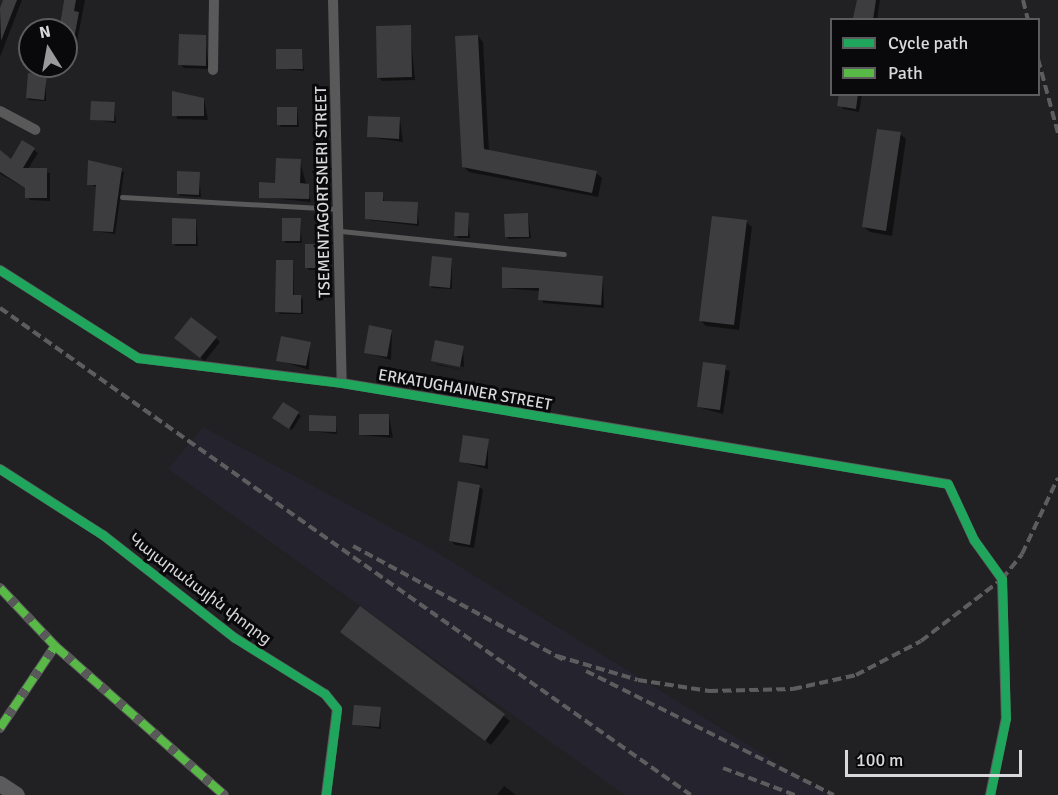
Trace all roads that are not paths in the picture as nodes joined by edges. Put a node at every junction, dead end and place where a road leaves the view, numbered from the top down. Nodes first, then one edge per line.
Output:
1 (214, 0) edge
2 (333, 0) edge
3 (213, 70) dead end
4 (0, 111) edge
5 (35, 130) dead end
6 (122, 197) dead end
7 (340, 209) junction
8 (340, 231) junction
9 (564, 254) dead end
10 (0, 270) edge
11 (342, 383) junction
12 (0, 469) edge
13 (0, 588) edge
14 (55, 646) junction
15 (0, 728) edge
16 (0, 784) edge
17 (17, 795) edge
18 (224, 795) edge
19 (326, 795) edge
20 (990, 795) edge

1 - 3 street
2 - 7 street, TSEMENTAGORTSNERI STREET
4 - 5 street
6 - 7 lane
7 - 8 street, TSEMENTAGORTSNERI STREET
8 - 9 lane
8 - 11 street, TSEMENTAGORTSNERI STREET
10 - 11 street, ERKATUGHAINER STREET
11 - 20 street, ERKATUGHAINER STREET
12 - 19 street, Կայարանային փողոց
13 - 14 street
14 - 15 street
14 - 18 street
16 - 17 main road

